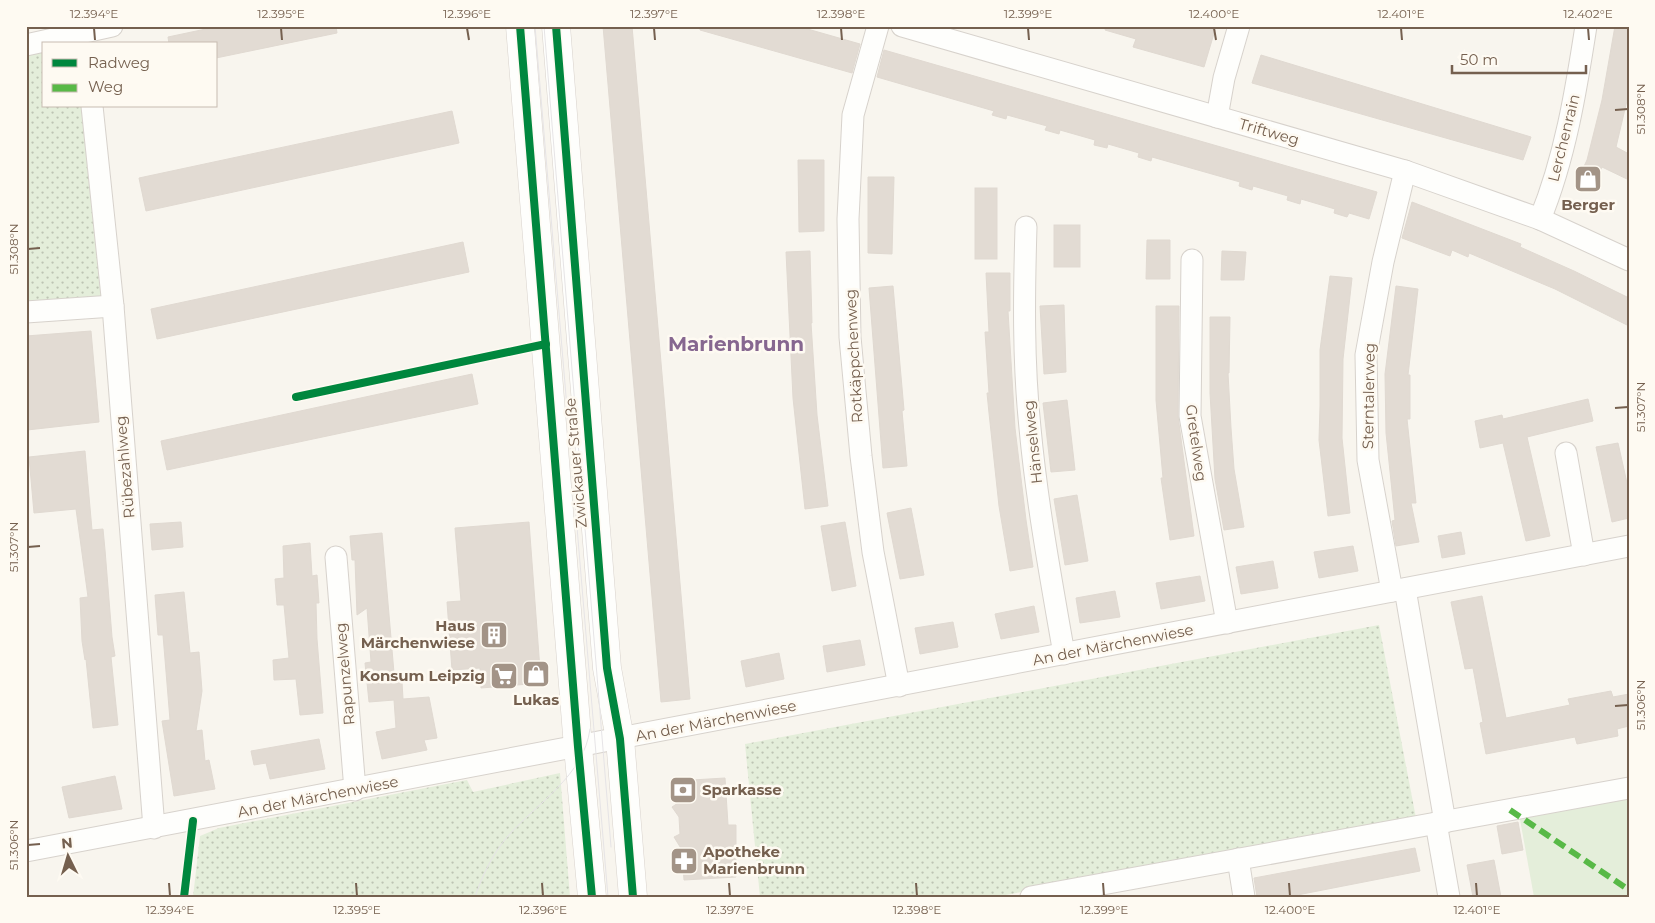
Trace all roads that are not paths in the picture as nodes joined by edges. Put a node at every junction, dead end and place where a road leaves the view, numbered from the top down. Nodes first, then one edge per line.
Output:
1 (112, 26) edge
2 (520, 26) edge
3 (556, 26) edge
4 (878, 26) edge
5 (902, 26) edge
6 (1239, 26) edge
7 (1586, 26) edge
8 (927, 30) edge
9 (86, 38) edge
10 (52, 42) edge
11 (42, 43) edge
12 (26, 45) edge
13 (92, 108) edge
14 (1217, 117) junction
15 (1405, 171) junction
16 (1540, 219) junction
17 (1026, 227) dead end
18 (1192, 260) dead end
19 (1629, 260) edge
20 (112, 306) junction
21 (26, 312) edge
22 (1566, 453) dead end
23 (1629, 546) edge
24 (1584, 555) junction
25 (336, 558) dead end
26 (1399, 590) junction
27 (1227, 623) junction
28 (1064, 654) junction
29 (899, 686) junction
30 (620, 739) junction
31 (578, 747) junction
32 (1629, 788) edge
33 (355, 790) junction
34 (1441, 822) junction
35 (154, 828) junction
36 (26, 851) edge
37 (1238, 859) junction
38 (1040, 896) edge
39 (592, 897) edge
40 (633, 897) edge
41 (1244, 897) edge
42 (1450, 897) edge

1 - 9 street
2 - 31 main road, Zwickauer Straße
3 - 30 main road, Zwickauer Straße
4 - 29 street, Rotkäppchenweg
5 - 8 street, Triftweg
6 - 14 street
7 - 16 street, Lerchenrain
8 - 14 street, Triftweg
9 - 10 street
11 - 12 street
13 - 20 street, Rübezahlweg
14 - 15 street, Triftweg
15 - 16 street, Triftweg
15 - 26 street, Sterntalerweg
16 - 19 street, Triftweg
17 - 28 street, Hänselweg
18 - 27 street, Gretelweg
20 - 21 street
20 - 35 street, Rübezahlweg
22 - 24 street
23 - 24 street, An der Märchenwiese
24 - 26 street, An der Märchenwiese
25 - 33 street, Rapunzelweg
26 - 27 street, An der Märchenwiese
26 - 34 street
27 - 28 street, An der Märchenwiese
28 - 29 street, An der Märchenwiese
29 - 30 street, An der Märchenwiese
30 - 31 street, An der Märchenwiese
30 - 40 main road, Zwickauer Straße
31 - 33 street, An der Märchenwiese
31 - 39 main road, Zwickauer Straße
32 - 34 street
33 - 35 street, An der Märchenwiese
34 - 37 street
34 - 42 street
35 - 36 street, An der Märchenwiese
37 - 38 street
37 - 41 street

